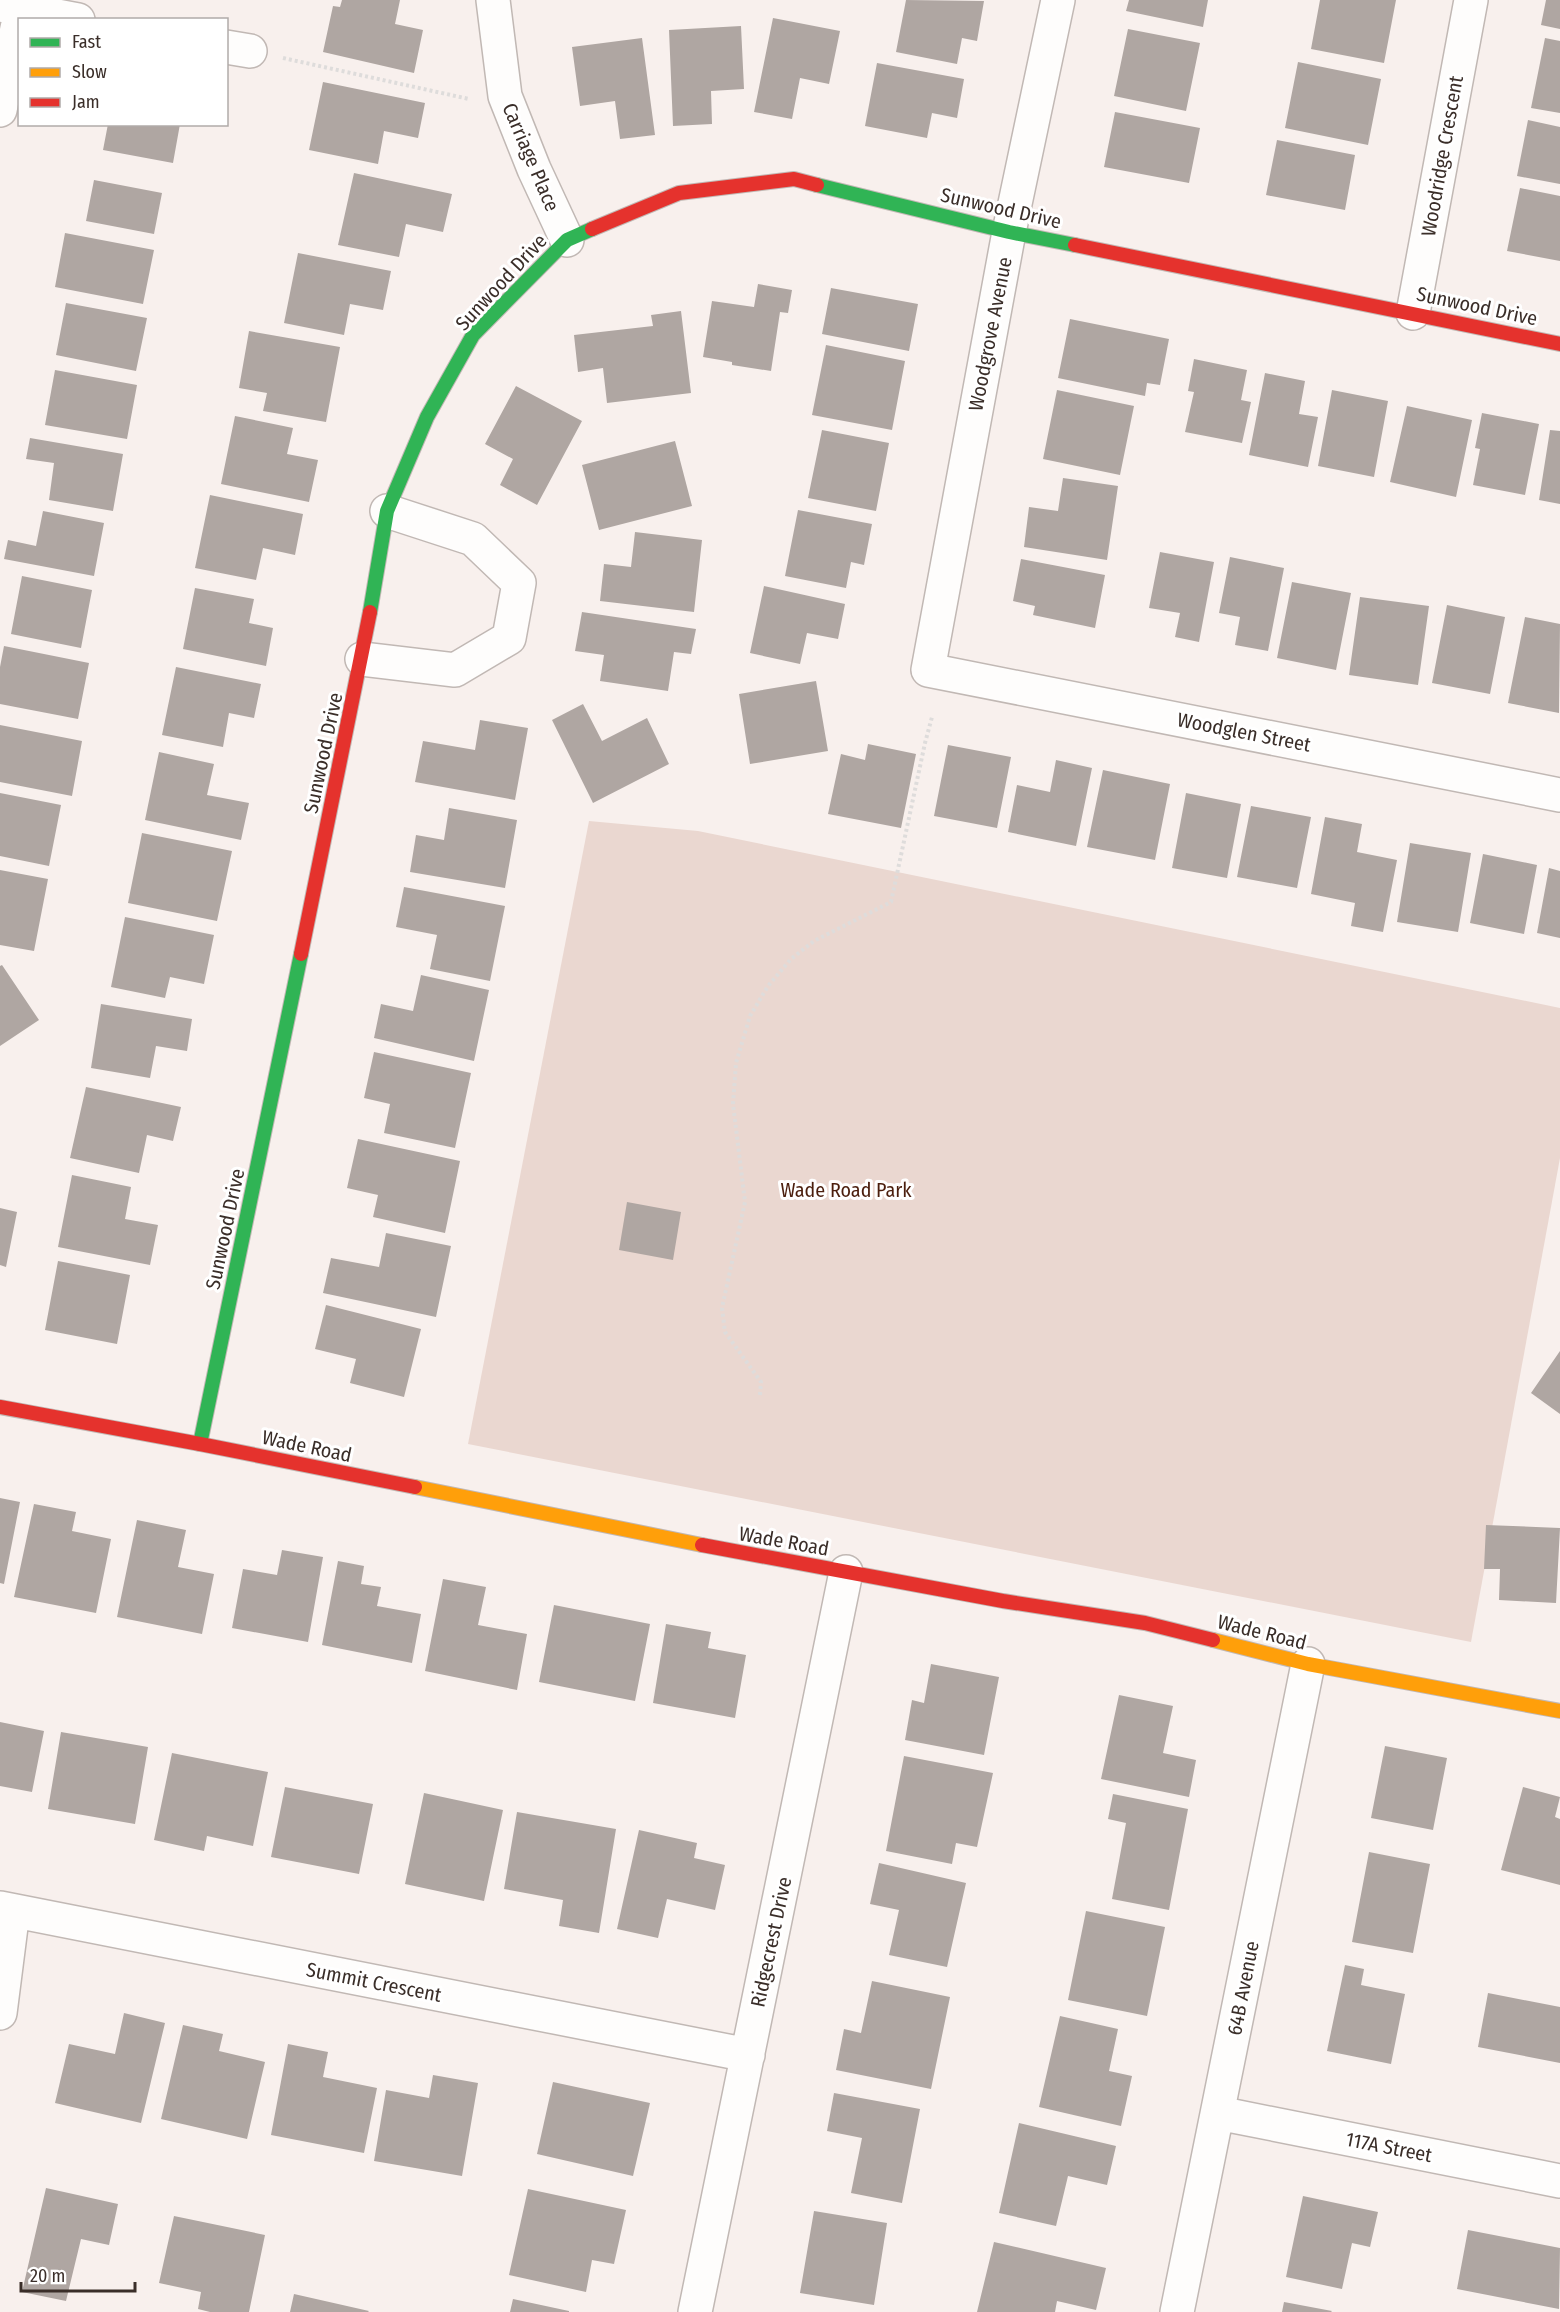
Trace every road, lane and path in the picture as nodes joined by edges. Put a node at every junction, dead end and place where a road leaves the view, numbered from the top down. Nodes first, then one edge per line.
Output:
1 (493, 0) edge
2 (1058, 0) edge
3 (1471, 0) edge
4 (11, 7) edge
5 (68, 18) edge
6 (238, 49) edge
7 (477, 101) dead end
8 (0, 110) edge
9 (1009, 232) junction
10 (567, 240) junction
11 (1413, 313) junction
12 (1560, 344) edge
13 (387, 512) junction
14 (362, 659) junction
15 (928, 670) joint
16 (932, 717) dead end
17 (1560, 795) edge
18 (760, 1395) dead end
19 (0, 1407) edge
20 (200, 1444) junction
21 (846, 1572) junction
22 (1308, 1664) junction
23 (1560, 1711) edge
24 (6, 1910) edge
25 (0, 2013) edge
26 (748, 2055) junction
27 (1218, 2113) junction
28 (1560, 2181) edge
29 (695, 2312) edge
30 (1177, 2312) edge

1 - 10 street, Carriage Place
2 - 9 street, Woodgrove Avenue
3 - 11 street, Woodridge Crescent
4 - 5 street
4 - 8 street
6 - 7 path
9 - 10 street, Sunwood Drive
9 - 11 street, Sunwood Drive
9 - 15 street, Woodgrove Avenue
10 - 13 street, Sunwood Drive
11 - 12 street, Sunwood Drive
13 - 14 street, Sunwood Drive
13 - 14 street
14 - 20 street, Sunwood Drive
15 - 17 street, Woodglen Street
16 - 18 path
19 - 20 street, Wade Road
20 - 21 street, Wade Road
21 - 22 street, Wade Road
21 - 26 street, Ridgecrest Drive
22 - 23 street, Wade Road
22 - 27 street, 64B Avenue
24 - 25 street
24 - 26 street, Summit Crescent
26 - 29 street, Ridgecrest Drive
27 - 28 street, 117A Street
27 - 30 street, 64B Avenue

